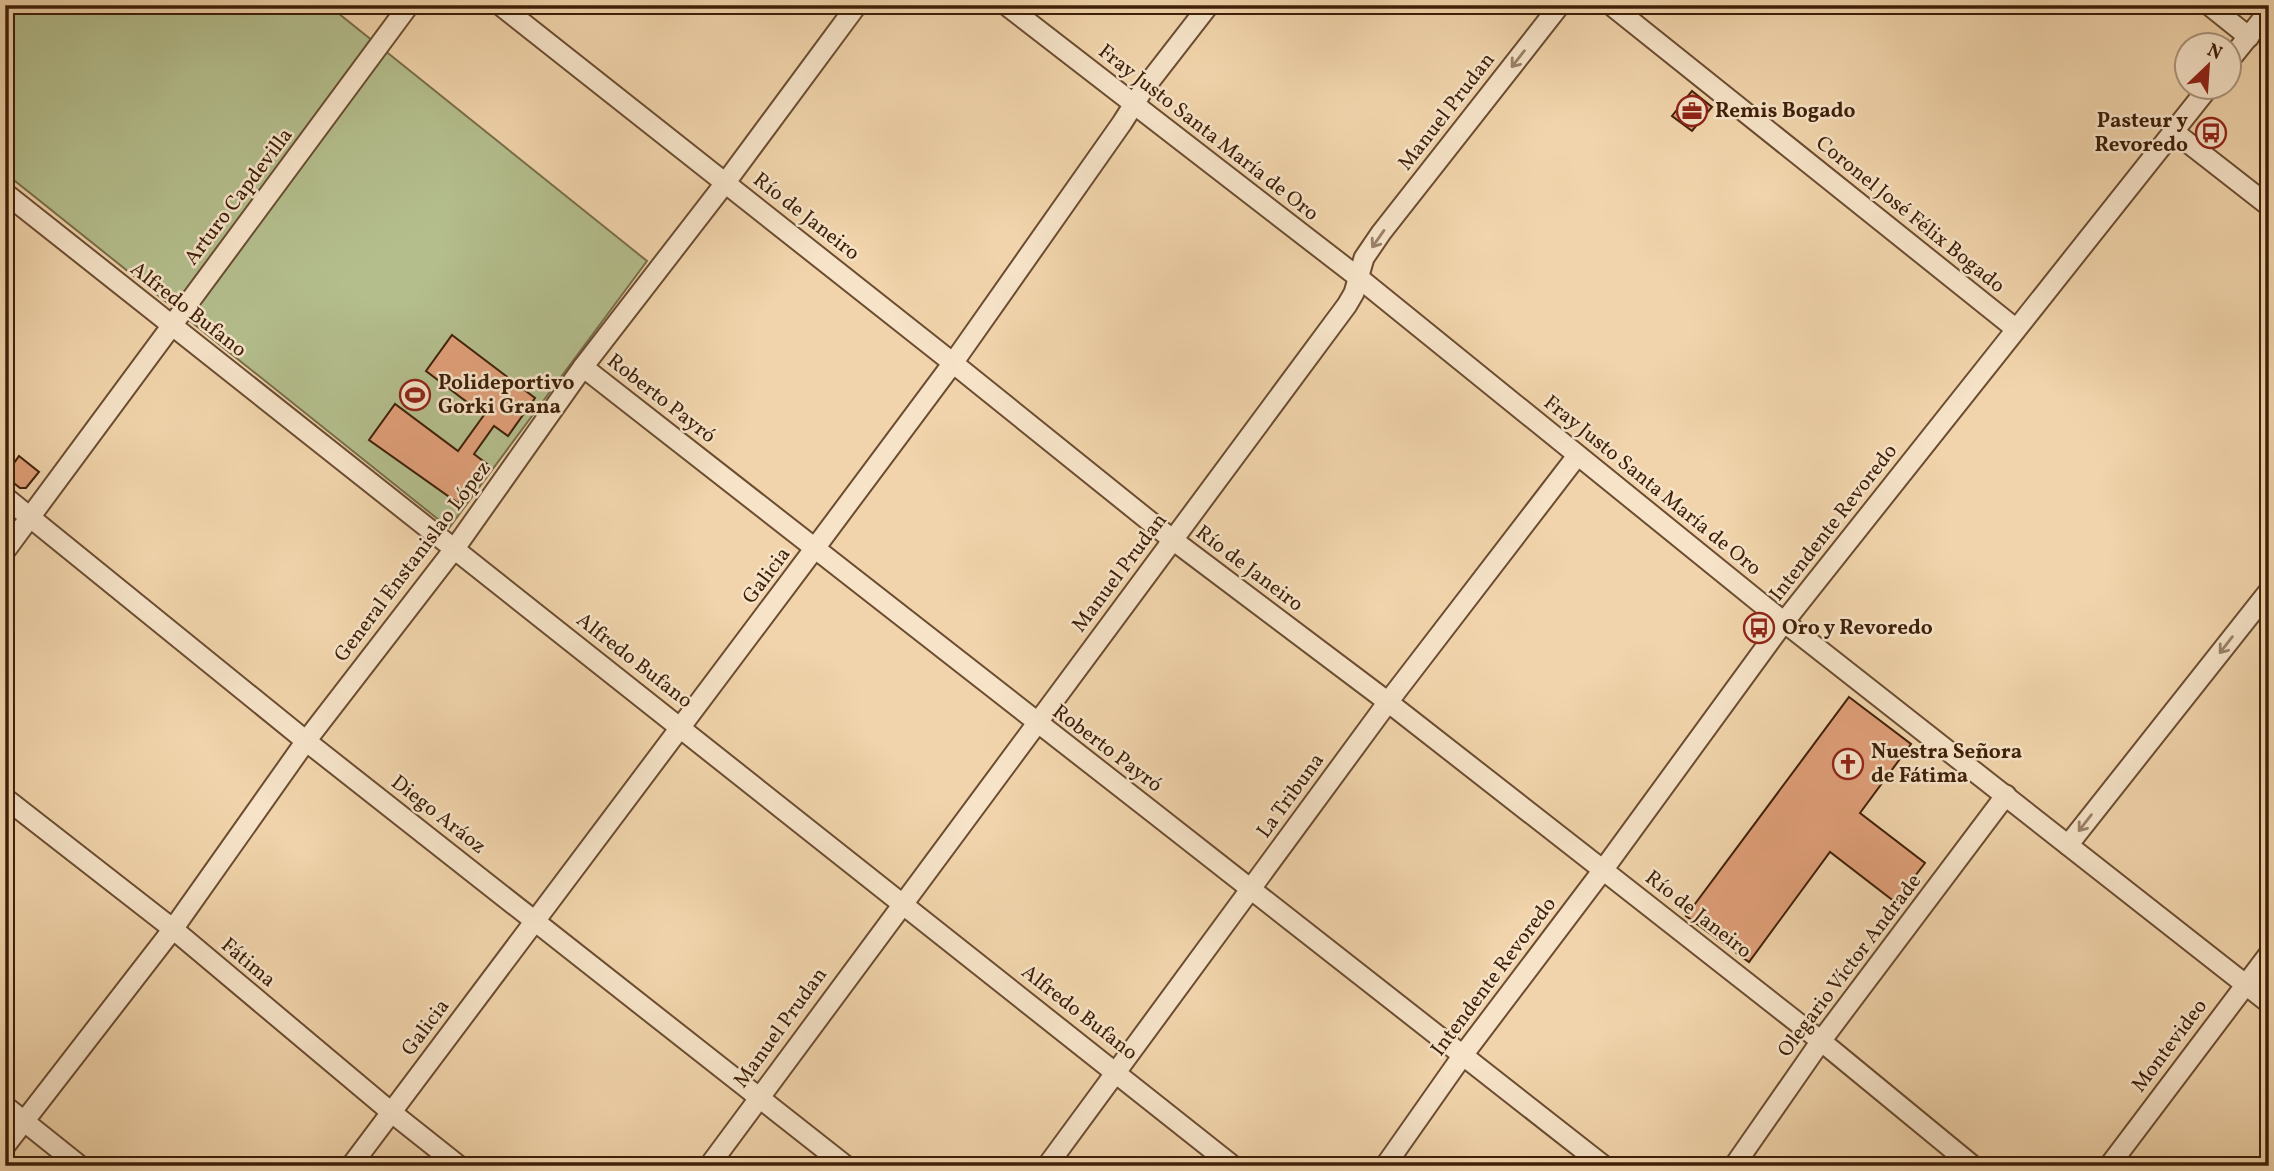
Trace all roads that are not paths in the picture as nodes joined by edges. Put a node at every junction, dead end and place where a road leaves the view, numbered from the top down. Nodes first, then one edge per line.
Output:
1 (409, 5) edge
2 (500, 5) edge
3 (857, 5) edge
4 (1006, 5) edge
5 (1209, 5) edge
6 (1560, 5) edge
7 (1611, 5) edge
8 (2209, 5) edge
9 (2269, 11) edge
10 (2249, 37) junction
11 (2242, 45) edge
12 (2197, 102) edge
13 (1133, 105) junction
14 (2173, 131) junction
15 (726, 182) junction
16 (5, 193) edge
17 (2269, 206) edge
18 (1359, 278) junction
19 (171, 326) junction
20 (2016, 330) junction
21 (953, 363) junction
22 (583, 367) junction
23 (1577, 456) junction
24 (5, 497) edge
25 (31, 518) junction
26 (1172, 540) junction
27 (455, 548) junction
28 (816, 548) junction
29 (5, 551) edge
30 (2269, 591) edge
31 (1784, 622) junction
32 (1388, 702) junction
33 (1037, 723) junction
34 (681, 728) junction
35 (306, 741) junction
36 (2006, 795) junction
37 (5, 798) edge
38 (2068, 845) junction
39 (1603, 870) junction
40 (1252, 887) junction
41 (902, 903) junction
42 (536, 920) junction
43 (173, 929) junction
44 (2269, 954) edge
45 (2245, 985) junction
46 (2269, 1003) edge
47 (1821, 1041) junction
48 (1463, 1055) junction
49 (1116, 1071) junction
50 (760, 1096) junction
51 (5, 1106) edge
52 (391, 1112) junction
53 (24, 1121) junction
54 (5, 1146) edge
55 (80, 1166) edge
56 (351, 1166) edge
57 (459, 1166) edge
58 (709, 1166) edge
59 (846, 1166) edge
60 (1047, 1166) edge
61 (1233, 1166) edge
62 (1385, 1166) edge
63 (1604, 1166) edge
64 (1734, 1166) edge
65 (1973, 1166) edge
66 (2109, 1166) edge

1 - 19 street, Arturo Capdevilla
2 - 15 street, Río de Janeiro
3 - 15 street, General Enstanislao López
4 - 13 street, Fray Justo Santa María de Oro
5 - 13 street, Galicia
6 -> 18 street, Manuel Prudan
7 - 20 street, Coronel José Félix Bogado
8 - 10 street
9 - 10 street
10 - 11 street
12 - 14 street, Intendente Revoredo
13 - 18 street, Fray Justo Santa María de Oro
13 - 21 street, Galicia
14 - 17 street
14 - 20 street, Intendente Revoredo
15 - 21 street, Río de Janeiro
15 - 22 street, General Enstanislao López
16 - 19 street, Alfredo Bufano
18 - 23 street, Fray Justo Santa María de Oro
18 - 26 street, Manuel Prudan
19 - 25 street, Arturo Capdevilla
19 - 27 street, Alfredo Bufano
20 - 31 street, Intendente Revoredo
21 - 26 street, Río de Janeiro
21 - 28 street, Galicia
22 - 27 street, General Enstanislao López
22 - 28 street, Roberto Payró
23 - 31 street, Fray Justo Santa María de Oro
23 - 32 street, La Tribuna
24 - 25 street, Diego Aráoz
25 - 29 street, Arturo Capdevilla
25 - 35 street, Diego Aráoz
26 - 32 street, Río de Janeiro
26 - 33 street, Manuel Prudan
27 - 34 street, Alfredo Bufano
27 - 35 street, General Enstanislao López
28 - 33 street, Roberto Payró
28 - 34 street, Galicia
30 -> 38 street
31 - 36 street, Fray Justo Santa María de Oro
31 - 39 street, Intendente Revoredo
32 - 39 street, Río de Janeiro
32 - 40 street, La Tribuna
33 - 40 street, Roberto Payró
33 - 41 street, Manuel Prudan
34 - 41 street, Alfredo Bufano
34 - 42 street, Galicia
35 - 42 street, Diego Aráoz
35 - 43 street, General Enstanislao López
36 - 38 street, Fray Justo Santa María de Oro
36 - 47 street, Olegario Víctor Andrade
37 - 43 street, Fátima
38 - 45 street, Fray Justo Santa María de Oro
39 - 47 street, Río de Janeiro
39 - 48 street, Intendente Revoredo
40 - 48 street, Roberto Payró
40 - 49 street, La Tribuna
41 - 49 street, Alfredo Bufano
41 - 50 street, Manuel Prudan
42 - 50 street, Diego Aráoz
42 - 52 street, Galicia
43 - 52 street, Fátima
43 - 53 street, General Enstanislao López
44 - 45 street, Montevideo
45 - 46 street, Fray Justo Santa María de Oro
45 - 66 street, Montevideo
47 - 64 street, Olegario Víctor Andrade
47 - 65 street, Río de Janeiro
48 - 62 street, Intendente Revoredo
48 - 63 street, Roberto Payró
49 - 60 street, La Tribuna
49 - 61 street, Alfredo Bufano
50 - 58 street, Manuel Prudan
50 - 59 street, Diego Aráoz
51 - 53 street
52 - 56 street, Galicia
52 - 57 street, Fátima
53 - 54 street, General Enstanislao López
53 - 55 street

